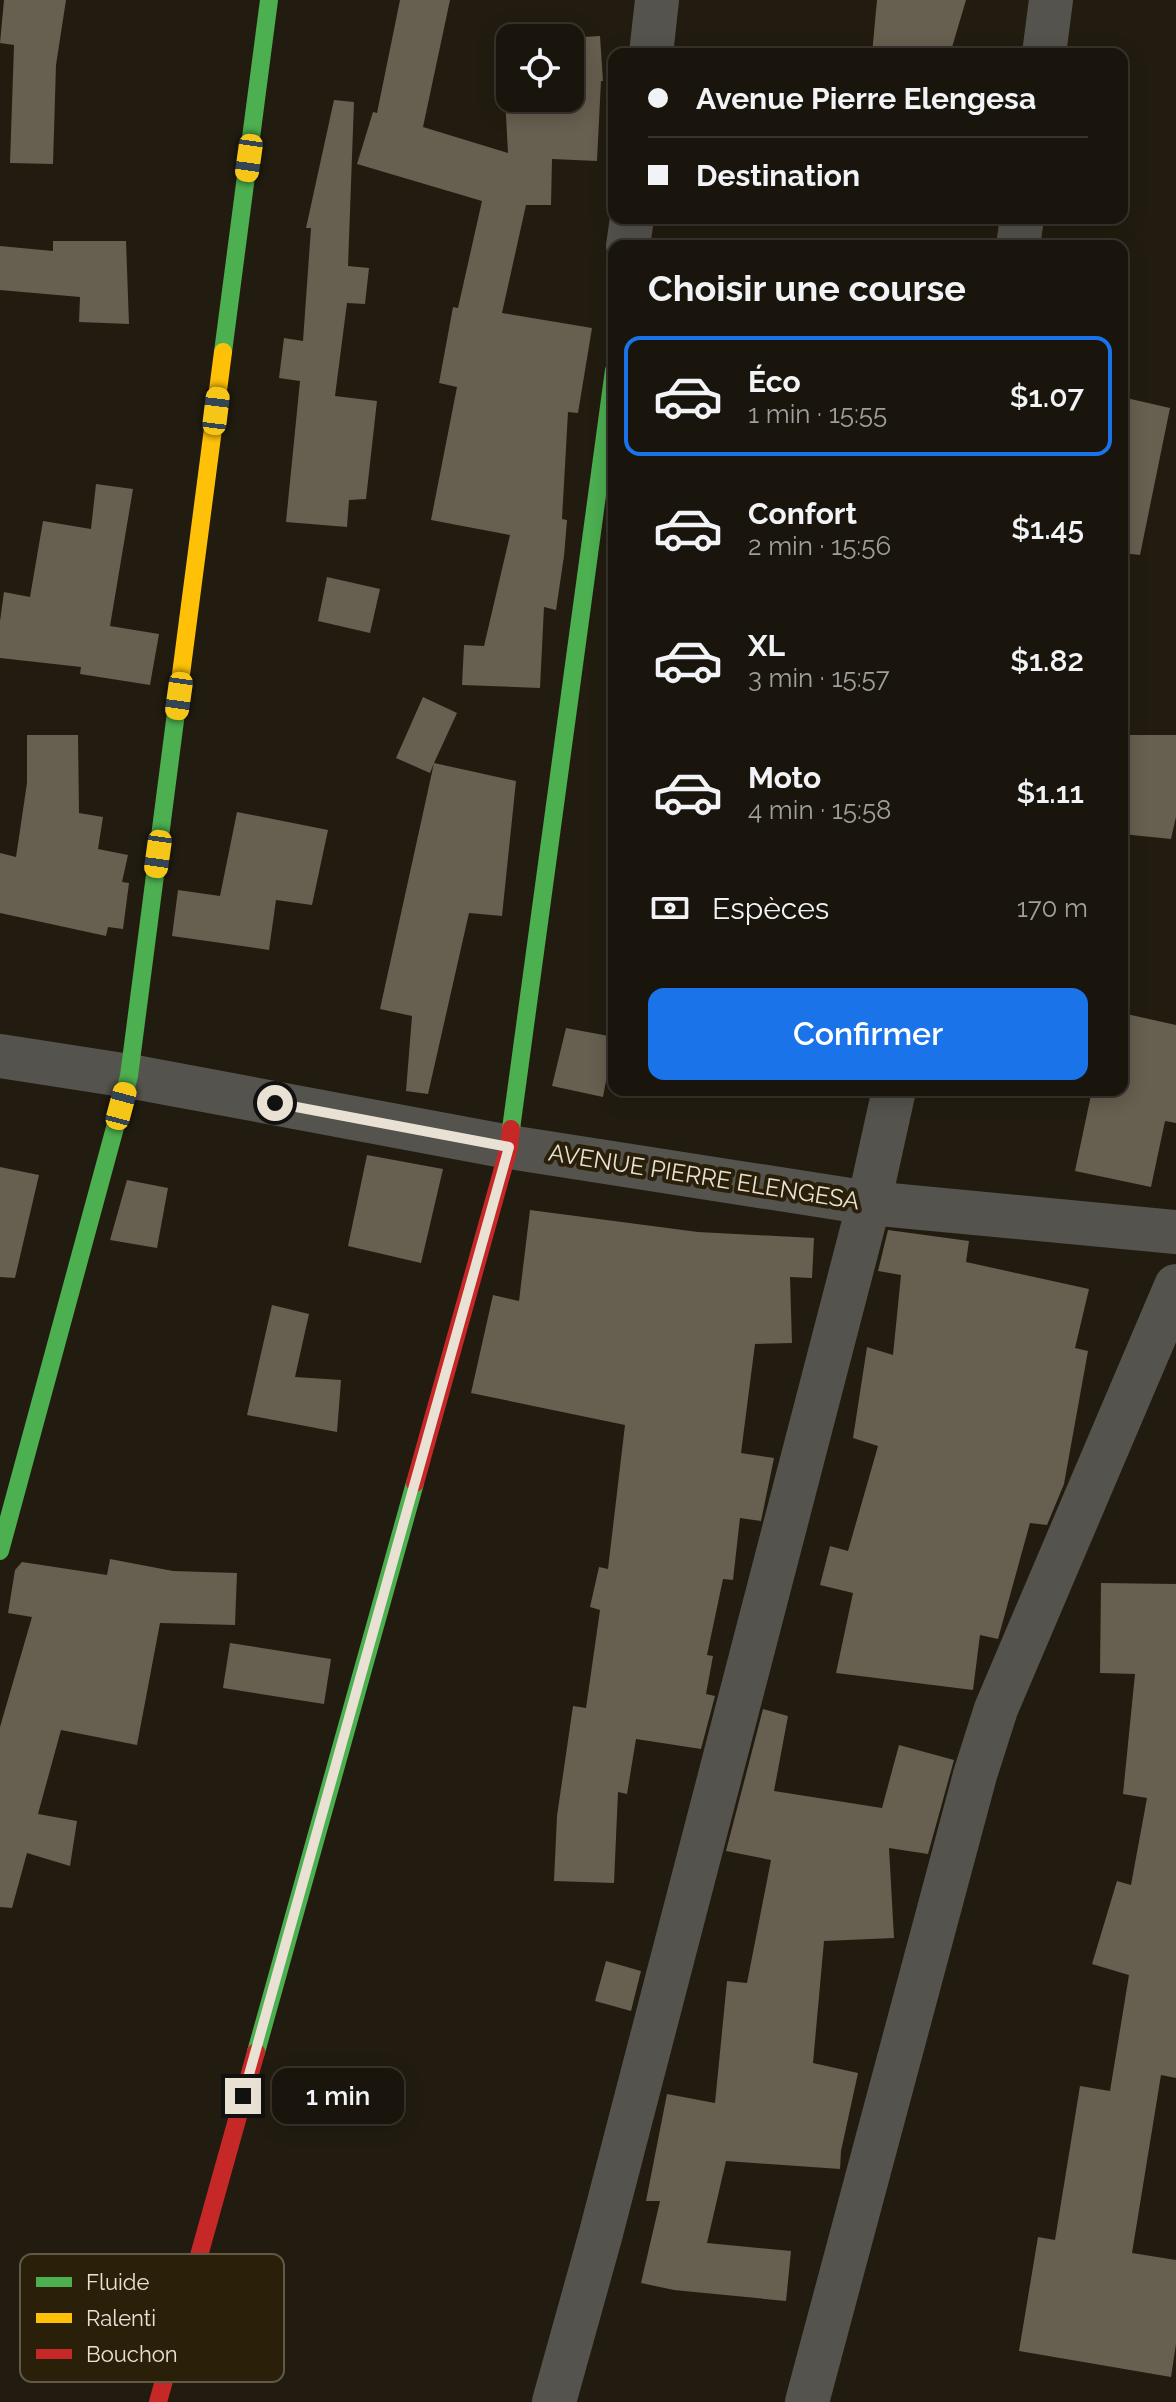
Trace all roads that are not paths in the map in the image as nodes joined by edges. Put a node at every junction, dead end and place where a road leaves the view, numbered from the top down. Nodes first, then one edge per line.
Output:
1 (269, 0) edge
2 (657, 0) edge
3 (1051, 0) edge
4 (652, 48) edge
5 (1045, 48) edge
6 (608, 414) edge
7 (0, 1056) edge
8 (129, 1076) junction
9 (893, 1096) edge
10 (509, 1147) junction
11 (869, 1203) junction
12 (1176, 1232) edge
13 (1176, 1286) edge
14 (0, 1551) edge
15 (199, 2254) edge
16 (164, 2382) edge
17 (158, 2402) edge
18 (554, 2402) edge
19 (807, 2402) edge

1 - 8 street
2 - 4 street
3 - 5 street
6 - 10 street
7 - 8 street, AVENUE PIERRE ELENGESA
8 - 10 street, AVENUE PIERRE ELENGESA
8 - 14 street
9 - 11 street
10 - 11 street, AVENUE PIERRE ELENGESA
10 - 15 street
11 - 12 street, AVENUE PIERRE ELENGESA
11 - 18 street
13 - 19 street
16 - 17 street

